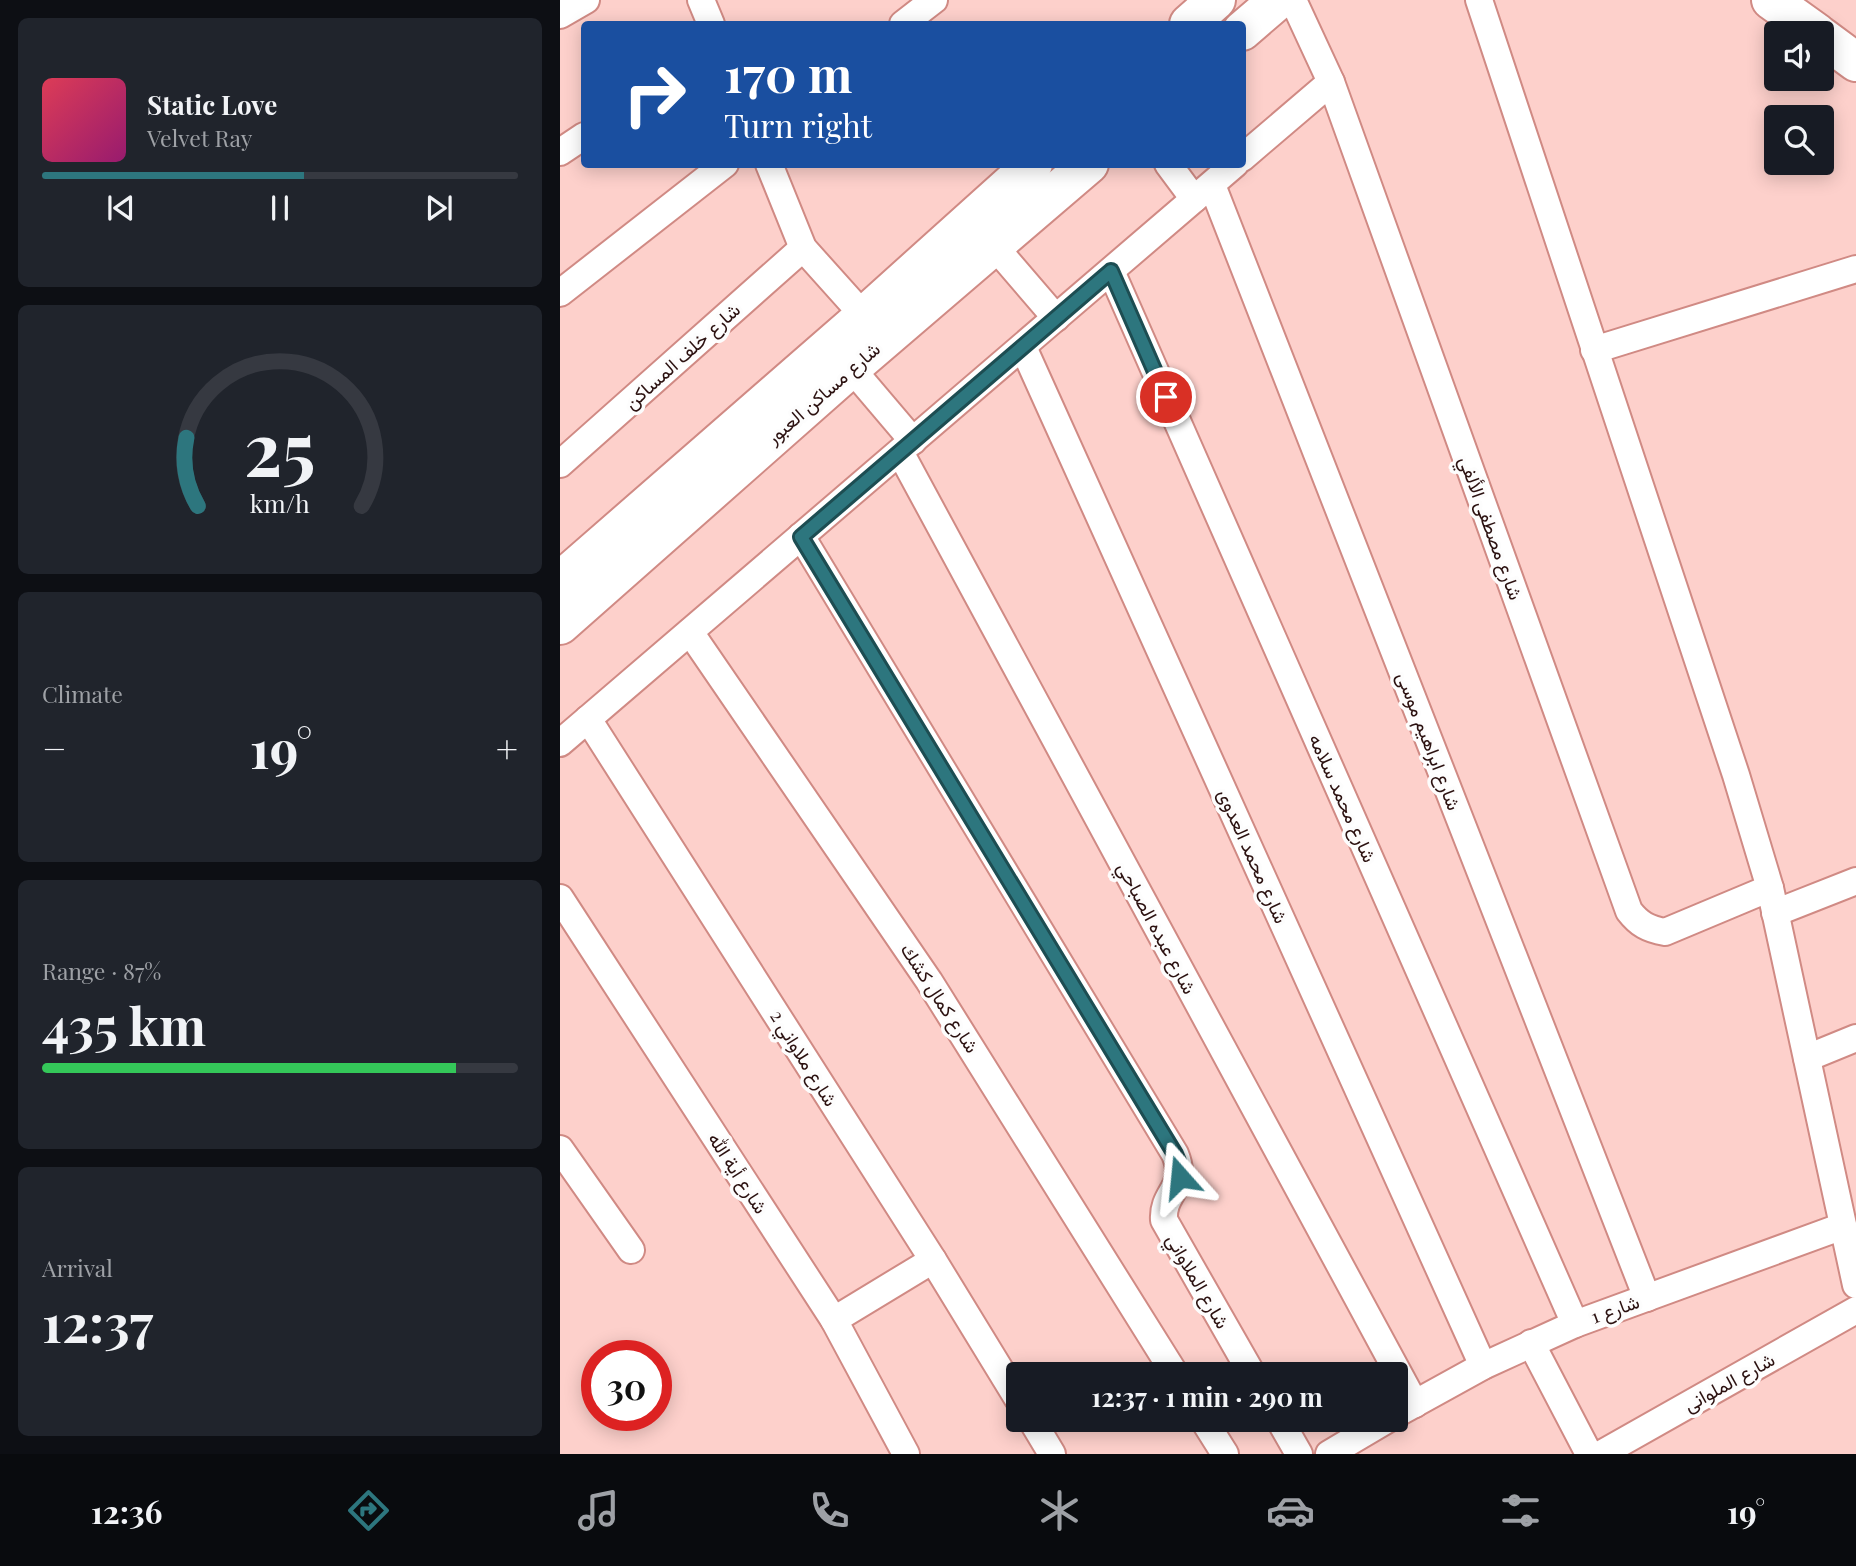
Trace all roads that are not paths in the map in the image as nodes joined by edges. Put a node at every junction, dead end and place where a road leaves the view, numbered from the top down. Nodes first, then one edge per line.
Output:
1 (586, 0) edge
2 (701, 0) edge
3 (934, 0) edge
4 (1216, 0) edge
5 (1278, 0) edge
6 (1293, 0) edge
7 (1479, 0) edge
8 (1771, 0) edge
9 (560, 15) edge
10 (709, 21) edge
11 (906, 21) edge
12 (1192, 21) edge
13 (1800, 21) edge
14 (1246, 28) edge
15 (1834, 46) edge
16 (1856, 62) edge
17 (1331, 82) junction
18 (581, 138) edge
19 (560, 152) edge
20 (1246, 155) edge
21 (720, 168) edge
22 (771, 168) edge
23 (1029, 168) edge
24 (1084, 168) edge
25 (1173, 168) edge
26 (1230, 168) edge
27 (1203, 192) junction
28 (995, 247) junction
29 (803, 248) junction
30 (1856, 269) edge
31 (1111, 271) junction
32 (560, 293) edge
33 (864, 316) junction
34 (1056, 318) junction
35 (1023, 347) junction
36 (1594, 350) junction
37 (851, 368) junction
38 (906, 446) junction
39 (560, 464) edge
40 (801, 537) junction
41 (560, 582) edge
42 (560, 625) edge
43 (690, 632) junction
44 (588, 719) junction
45 (560, 743) edge
46 (1856, 881) edge
47 (560, 898) edge
48 (1772, 900) junction
49 (1856, 1038) edge
50 (1807, 1058) junction
51 (560, 1149) edge
52 (1843, 1226) junction
53 (631, 1250) dead end
54 (933, 1261) junction
55 (1856, 1285) edge
56 (1647, 1298) junction
57 (1856, 1310) edge
58 (834, 1320) junction
59 (1574, 1324) junction
60 (1531, 1343) junction
61 (1167, 1362) edge
62 (1245, 1362) edge
63 (1382, 1362) edge
64 (1483, 1366) junction
65 (1006, 1380) edge
66 (1408, 1408) edge
67 (1039, 1432) edge
68 (1211, 1432) edge
69 (1286, 1432) edge
70 (1366, 1432) edge
71 (906, 1454) edge
72 (1052, 1454) edge
73 (1225, 1454) edge
74 (1299, 1454) edge
75 (1329, 1454) edge
76 (1589, 1454) edge
77 (1601, 1454) edge

1 - 9 street
2 - 10 street
3 - 11 street
4 - 12 main road
5 - 14 main road
6 - 17 street, شارع مصطفى الألفي
7 - 36 street
8 - 13 main road
15 - 16 main road
17 - 20 street
17 - 48 street, شارع مصطفى الألفي
18 - 19 street
21 - 32 street
22 - 29 street
23 - 33 main road, شارع مساكن العبور
24 - 28 main road, شارع مساكن العبور
25 - 27 street, شارع ابراهيم موسى
26 - 27 street
27 - 31 street
27 - 56 street, شارع ابراهيم موسى
28 - 34 street
28 - 37 main road, شارع مساكن العبور
29 - 33 street
29 - 39 street, شارع خلف المساكن
30 - 36 street
31 - 34 street
31 - 59 street, شارع محمد سلامه
33 - 41 main road, شارع مساكن العبور
34 - 35 street
35 - 38 street
35 - 64 street, شارع محمد العدوى
36 - 48 street
37 - 38 street, شارع عبده الصباحي
37 - 42 main road, شارع مساكن العبور
38 - 40 street
38 - 63 street, شارع عبده الصباحي
40 - 43 street
40 - 62 street, شارع الملاواني
43 - 44 street
43 - 61 street, شارع كمال كشك
44 - 45 street
44 - 54 street, شارع ملاواني 2
46 - 48 street, شارع مصطفى الألفي
47 - 58 street, شارع أية الله
48 - 50 street
49 - 50 street
50 - 52 street
51 - 53 street
52 - 55 street
52 - 56 street, شارع 1
54 - 58 street
54 - 65 street, شارع ملاواني 2
56 - 59 street, شارع 1
57 - 77 street, شارع الملوانى
58 - 71 street, شارع أية الله
59 - 60 street, شارع 1
60 - 64 street, شارع 1
60 - 76 street
64 - 66 street, شارع 1
67 - 72 street
68 - 73 street
69 - 74 street
70 - 75 street

